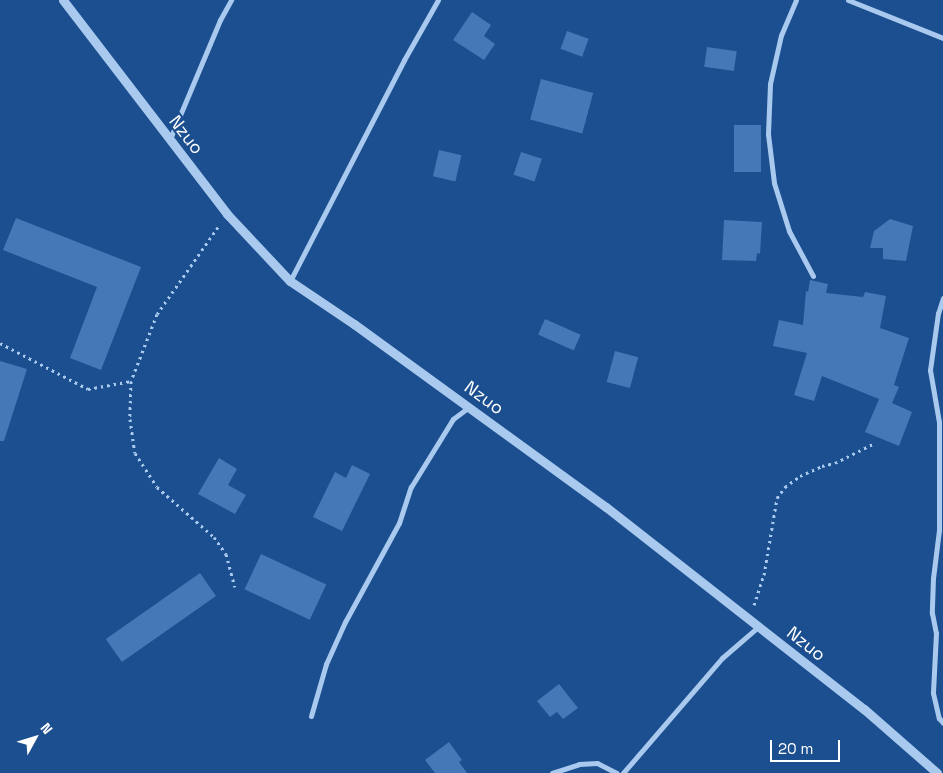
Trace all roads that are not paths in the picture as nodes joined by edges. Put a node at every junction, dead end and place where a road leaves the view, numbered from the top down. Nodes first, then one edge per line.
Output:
1 (63, 0) edge
2 (231, 0) edge
3 (438, 0) edge
4 (796, 0) edge
5 (848, 0) edge
6 (943, 38) edge
7 (169, 141) junction
8 (812, 276) dead end
9 (290, 281) junction
10 (943, 298) edge
11 (469, 407) junction
12 (758, 627) junction
13 (311, 716) dead end
14 (943, 724) edge
15 (552, 773) edge
16 (617, 773) edge
17 (624, 773) edge
18 (937, 773) edge

1 - 7 street, Nzuo
2 - 7 street
3 - 9 street
4 - 8 street
5 - 6 street
7 - 9 street, Nzuo
9 - 11 street, Nzuo
10 - 14 street
11 - 12 street, Nzuo
11 - 13 street
12 - 17 street
12 - 18 street, Nzuo
15 - 16 street

